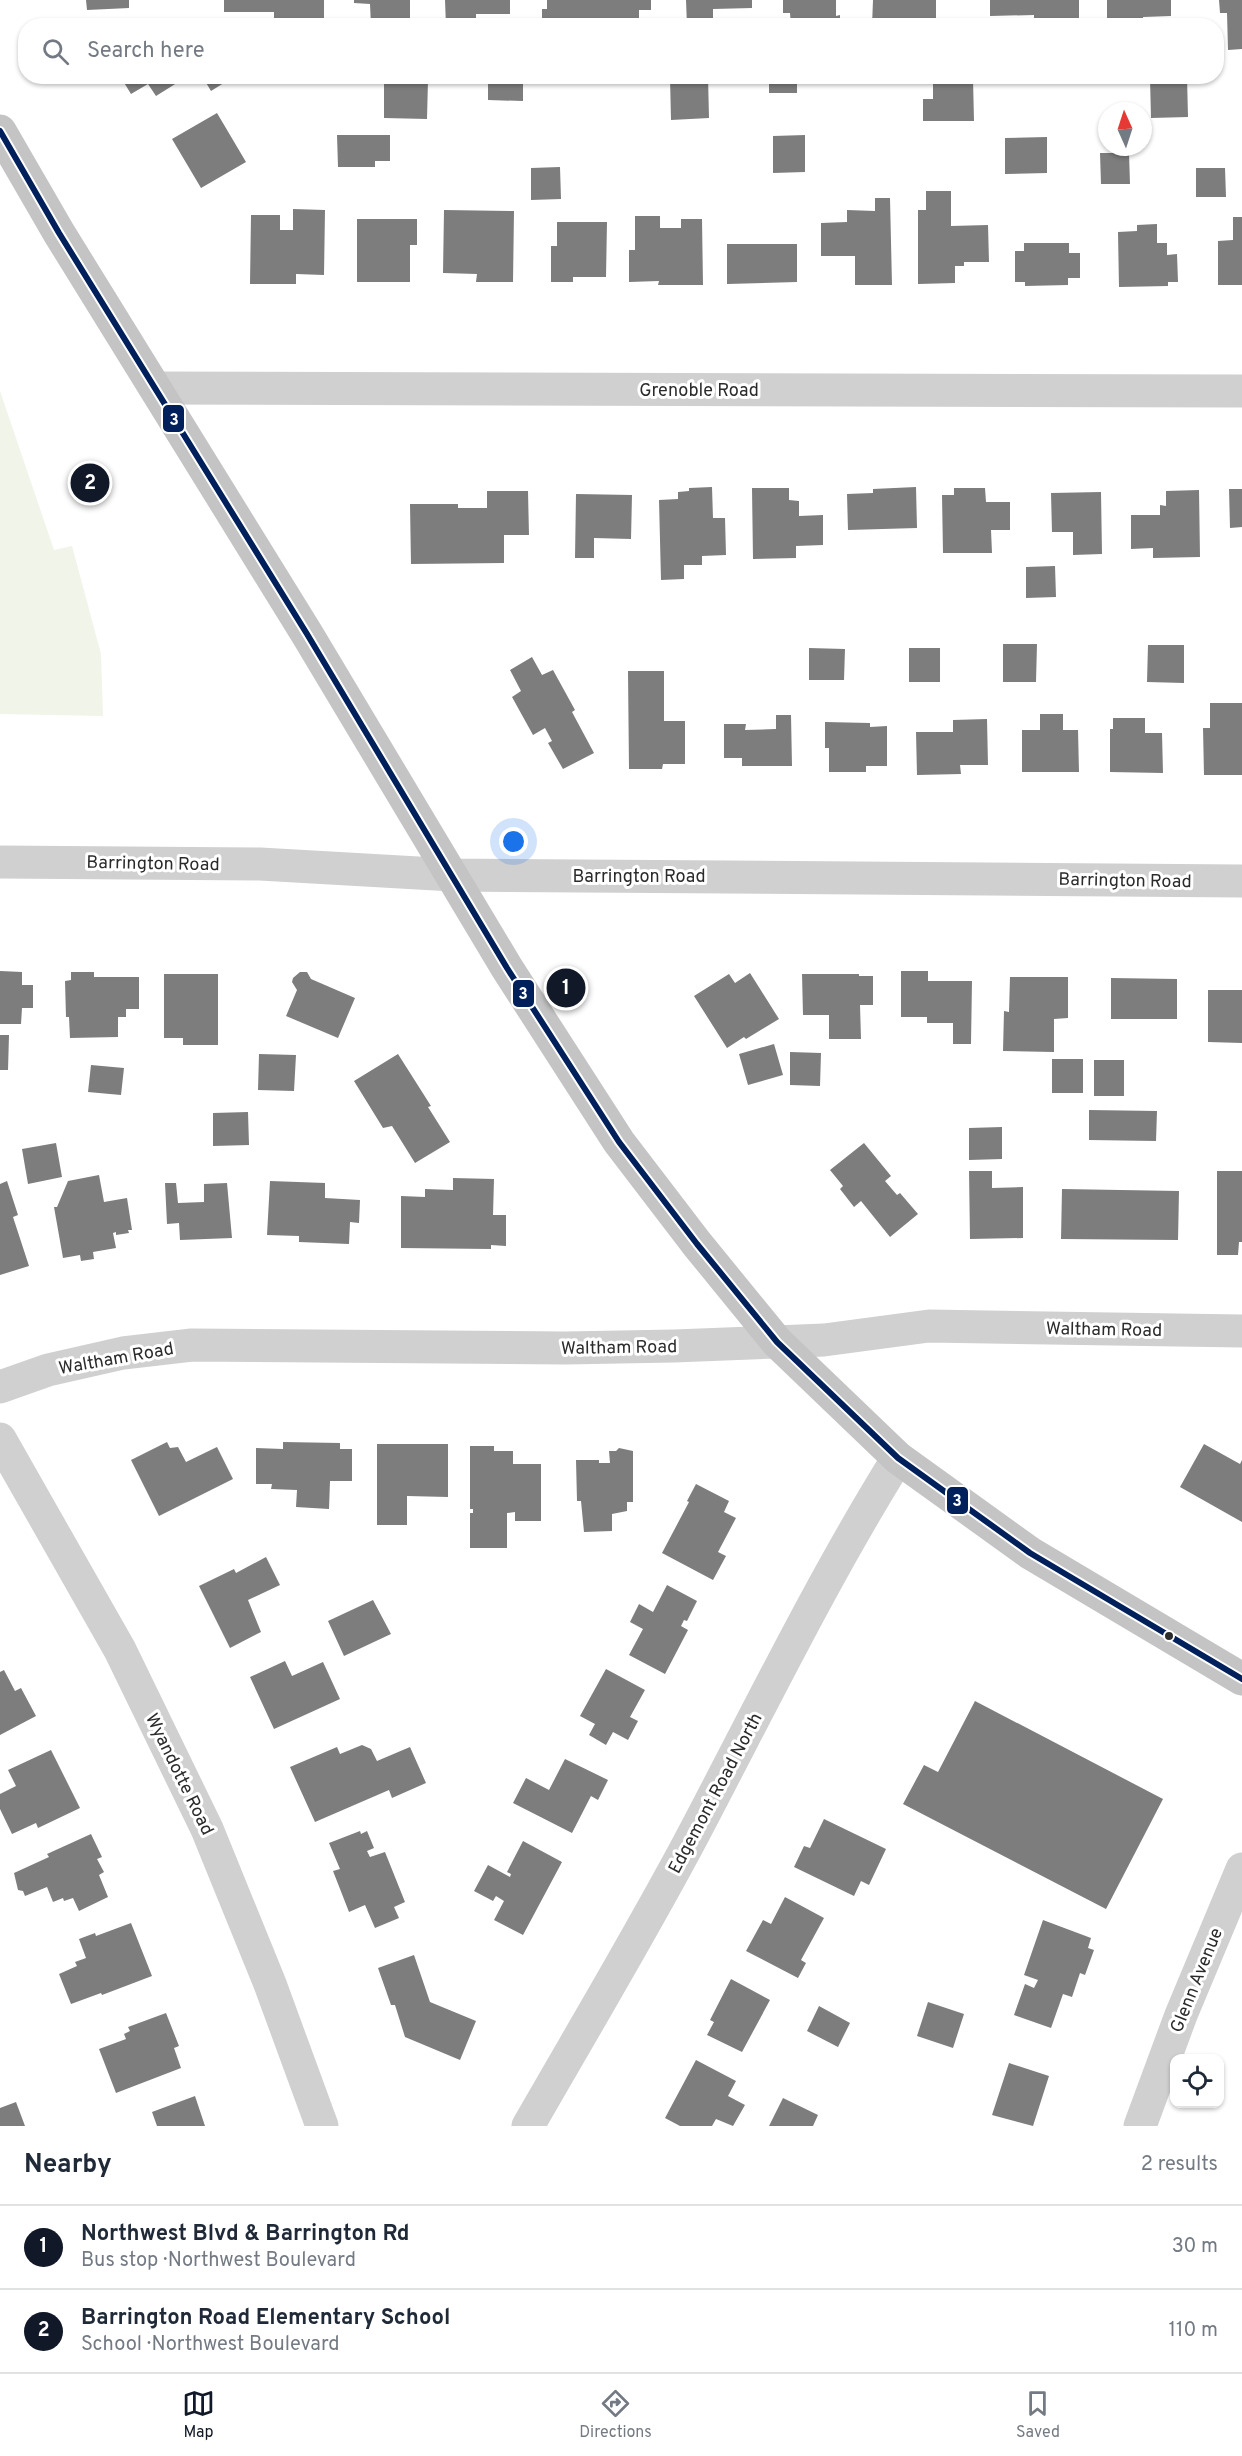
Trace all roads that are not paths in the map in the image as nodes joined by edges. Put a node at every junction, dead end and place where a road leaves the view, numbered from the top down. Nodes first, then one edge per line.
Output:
1 (0, 131) edge
2 (156, 388) junction
3 (1242, 391) edge
4 (0, 862) edge
5 (453, 875) junction
6 (1242, 881) edge
7 (1242, 1331) edge
8 (777, 1342) junction
9 (0, 1387) edge
10 (0, 1439) edge
11 (898, 1458) junction
12 (1242, 1679) edge
13 (1242, 1869) edge
14 (322, 2126) edge
15 (528, 2126) edge
16 (1140, 2126) edge

1 - 2 main road
2 - 3 street, Grenoble Road
2 - 5 main road
4 - 5 street, Barrington Road
5 - 6 street, Barrington Road
5 - 8 main road
7 - 8 street, Waltham Road
8 - 9 street, Waltham Road
8 - 11 main road
10 - 14 street, Wyandotte Road
11 - 12 main road
11 - 15 street, Edgemont Road North
13 - 16 street, Glenn Avenue

